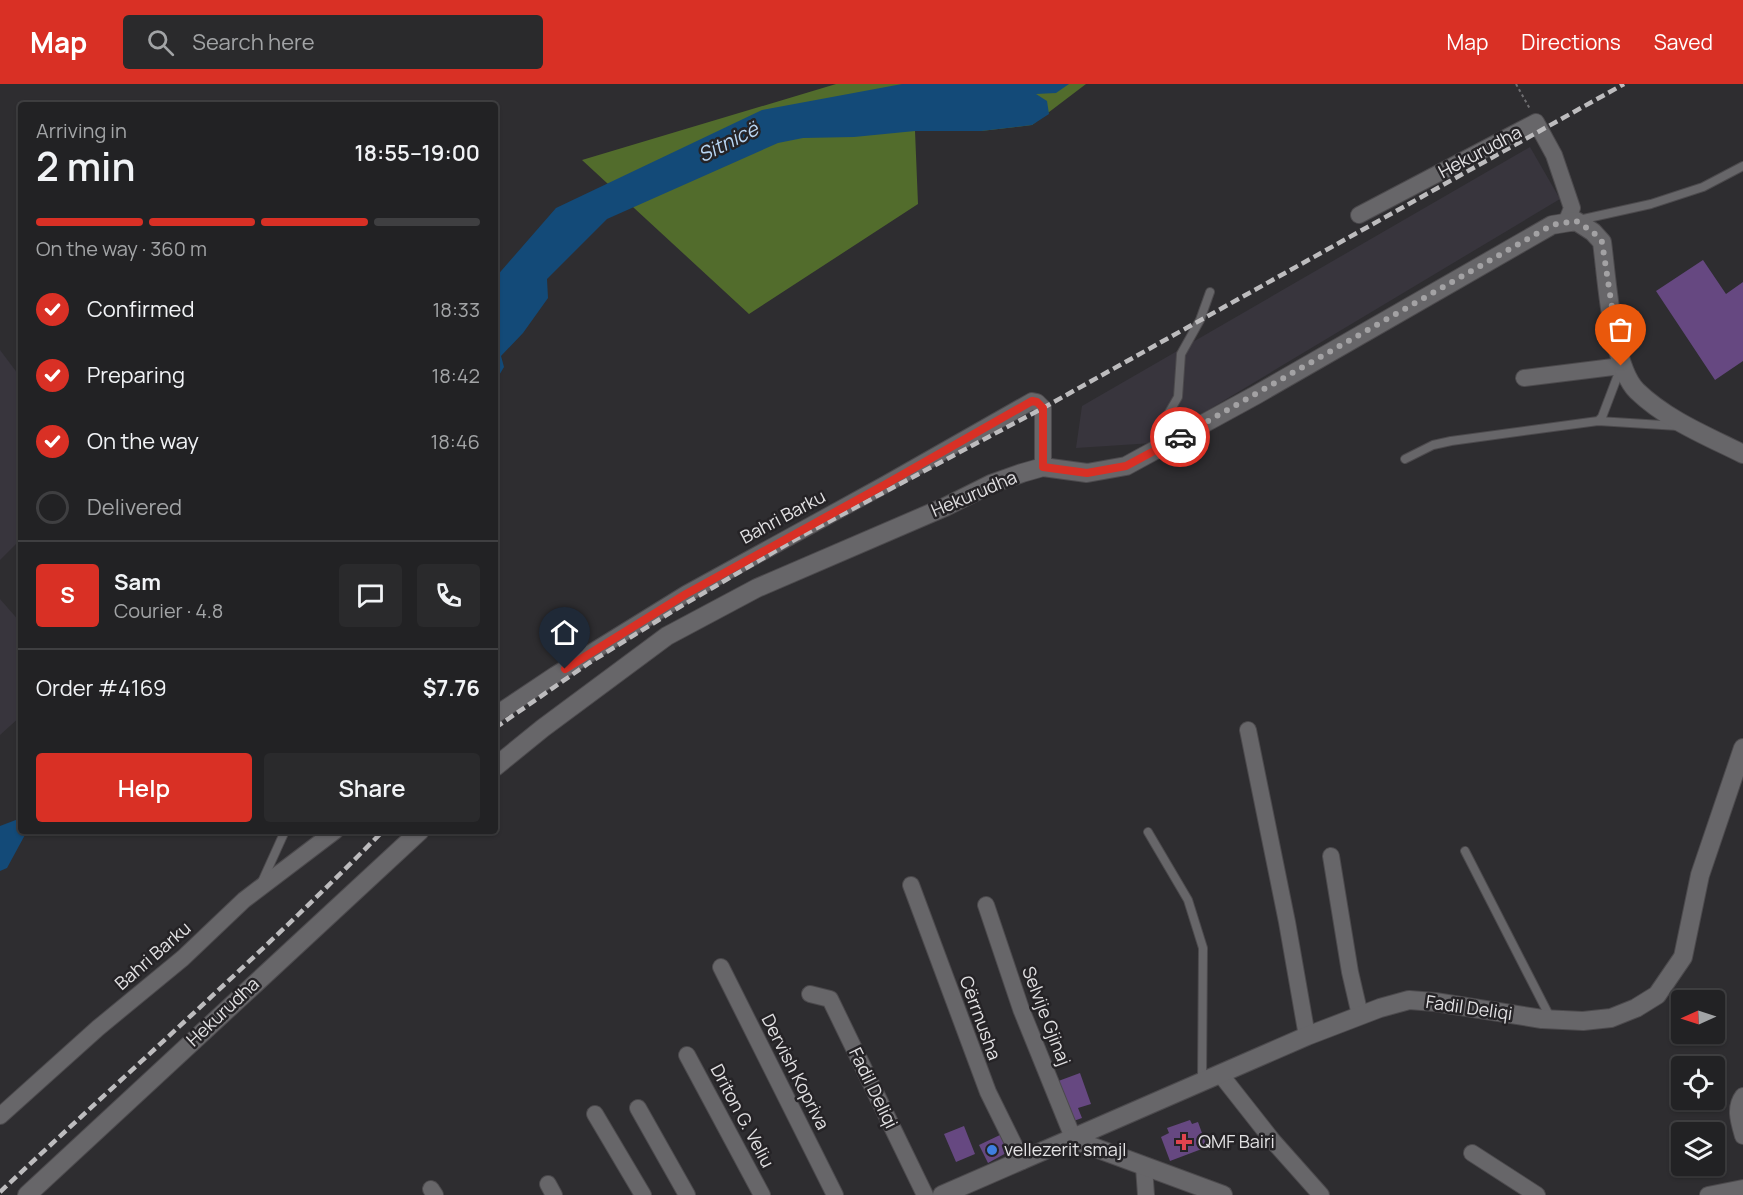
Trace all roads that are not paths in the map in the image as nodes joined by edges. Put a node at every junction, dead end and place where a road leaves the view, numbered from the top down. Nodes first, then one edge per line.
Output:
1 (1743, 166) edge
2 (1359, 215) dead end
3 (1571, 222) junction
4 (1210, 292) dead end
5 (1621, 366) junction
6 (1524, 378) dead end
7 (1598, 421) junction
8 (1691, 427) junction
9 (1164, 446) junction
10 (1743, 454) edge
11 (1405, 459) dead end
12 (1043, 467) junction
13 (498, 713) edge
14 (1248, 730) dead end
15 (1743, 748) edge
16 (498, 765) edge
17 (1148, 832) dead end
18 (284, 834) edge
19 (331, 834) edge
20 (417, 834) edge
21 (1465, 851) dead end
22 (1331, 855) dead end
23 (911, 885) dead end
24 (258, 889) junction
25 (986, 905) dead end
26 (721, 967) dead end
27 (810, 994) dead end
28 (1360, 1015) junction
29 (1551, 1019) junction
30 (1307, 1036) junction
31 (687, 1055) dead end
32 (1221, 1075) junction
33 (1202, 1083) junction
34 (1743, 1096) edge
35 (639, 1108) dead end
36 (594, 1114) dead end
37 (0, 1116) edge
38 (1743, 1136) edge
39 (1074, 1140) junction
40 (1472, 1153) dead end
41 (1022, 1161) junction
42 (1144, 1167) junction
43 (1743, 1188) edge
44 (27, 1195) edge
45 (643, 1195) edge
46 (687, 1195) edge
47 (762, 1195) edge
48 (835, 1195) edge
49 (926, 1195) edge
50 (942, 1195) edge
51 (1146, 1195) edge
52 (1223, 1195) edge
53 (1321, 1195) edge
54 (1537, 1195) edge
55 (1708, 1195) edge

1 - 3 lane
2 - 3 street, Hekurudha
3 - 5 main road
3 - 9 main road, Hekurudha
4 - 9 lane
5 - 6 street
5 - 7 lane
5 - 8 main road
7 - 8 lane
7 - 11 lane
8 - 10 main road
9 - 12 main road, Hekurudha
12 - 13 street, Bahri Barku
12 - 16 main road, Hekurudha
14 - 30 street
15 - 29 main road, Fadil Deliqi
17 - 33 lane
18 - 24 lane
19 - 24 street, Bahri Barku
20 - 44 main road, Hekurudha
21 - 29 lane
22 - 28 street
23 - 41 street, Cërrnusha
24 - 37 street, Bahri Barku
25 - 39 street, Selvije Gjinaj
26 - 48 street, Dervish Kopriva
27 - 49 street, Fadil Deliqi
28 - 29 main road, Fadil Deliqi
28 - 30 main road, Fadil Deliqi
30 - 32 main road, Fadil Deliqi
31 - 47 street, Driton G. Veliu
32 - 33 main road, Fadil Deliqi
32 - 53 street
33 - 39 main road, Fadil Deliqi
34 - 38 street
35 - 46 street
36 - 45 street
39 - 41 main road, Fadil Deliqi
39 - 42 main road
40 - 54 street
41 - 50 main road, Fadil Deliqi
42 - 51 street
42 - 52 main road
43 - 55 street

